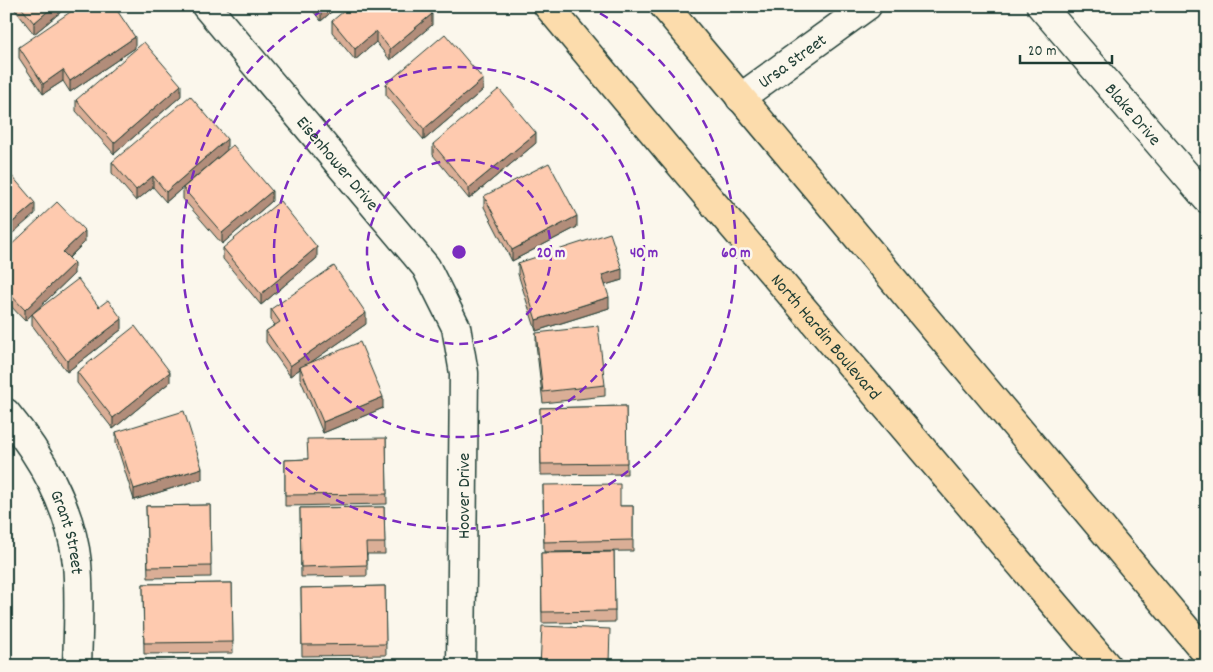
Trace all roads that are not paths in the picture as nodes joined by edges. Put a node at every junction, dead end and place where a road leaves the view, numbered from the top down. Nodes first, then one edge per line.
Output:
1 (206, 6) edge
2 (548, 6) edge
3 (664, 6) edge
4 (867, 6) edge
5 (1041, 6) edge
6 (740, 98) junction
7 (1207, 199) edge
8 (456, 328) joint
9 (6, 413) edge
10 (1207, 654) edge
11 (77, 666) edge
12 (461, 666) edge
13 (1106, 666) edge

1 - 8 street, Eisenhower Drive
2 - 13 main road, North Hardin Boulevard
3 - 6 main road
4 - 6 street, Ursa Street
5 - 7 street, Blake Drive
6 - 10 main road
8 - 12 street, Hoover Drive
9 - 11 street, Grant Street

